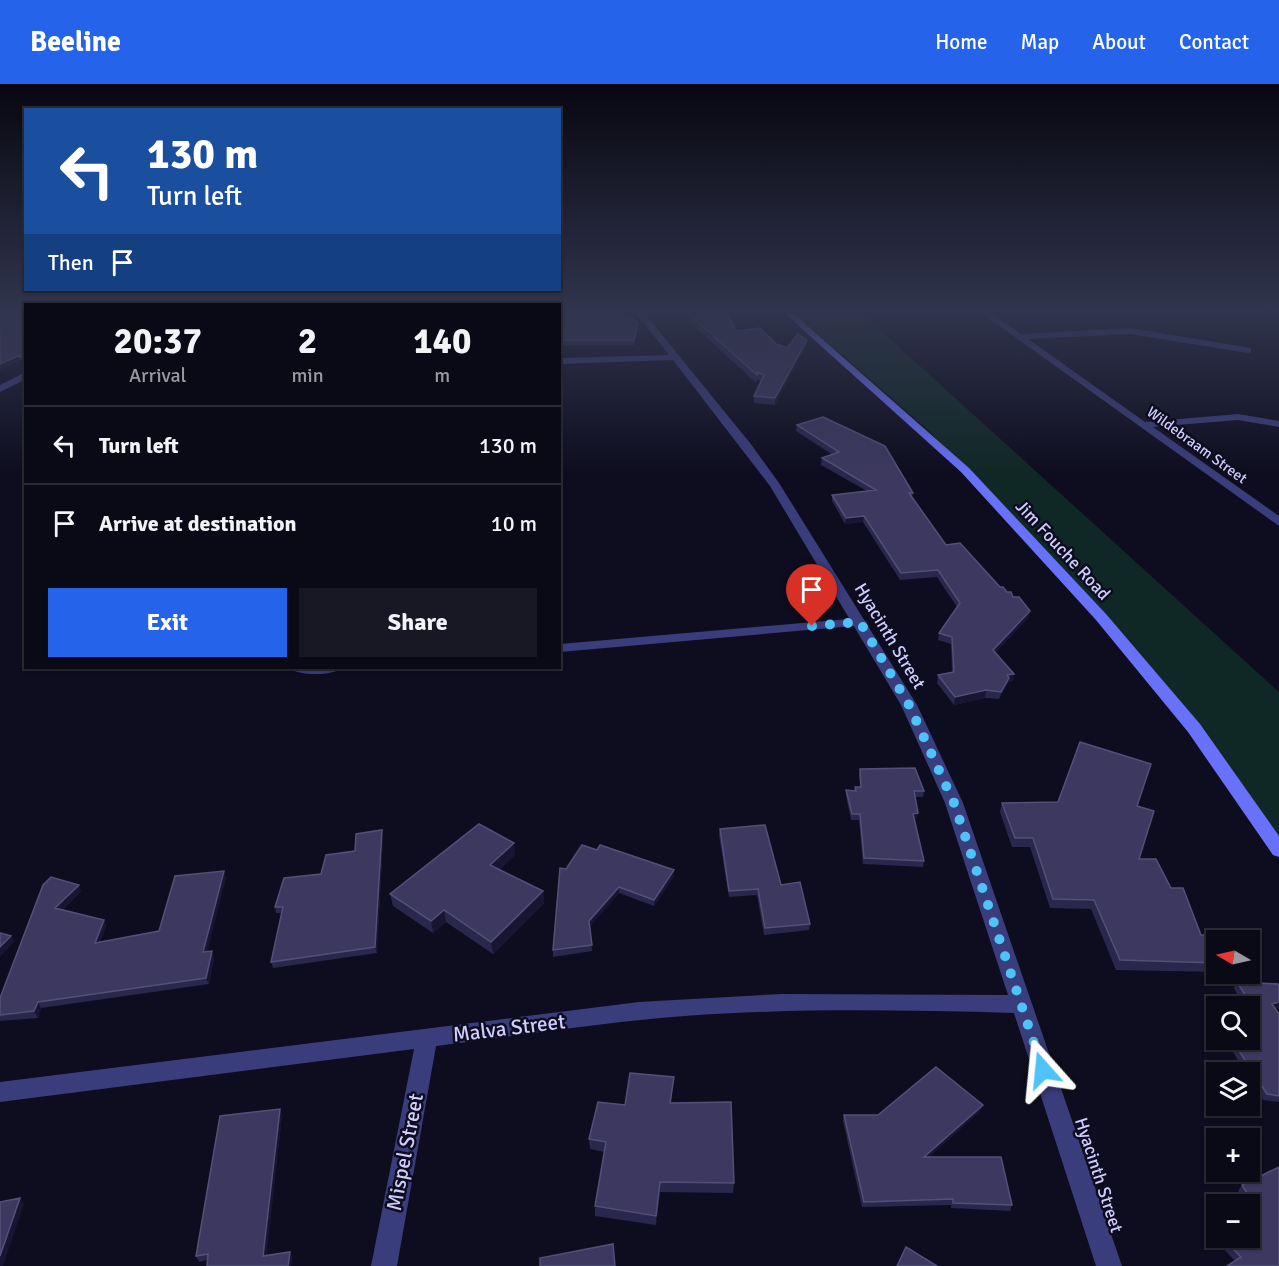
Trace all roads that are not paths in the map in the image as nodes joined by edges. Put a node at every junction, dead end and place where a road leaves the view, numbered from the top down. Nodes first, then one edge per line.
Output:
1 (682, 364) edge
2 (846, 364) edge
3 (1059, 364) edge
4 (24, 376) edge
5 (24, 388) edge
6 (0, 389) edge
7 (1279, 424) edge
8 (1143, 425) junction
9 (1279, 522) edge
10 (860, 622) junction
11 (561, 648) edge
12 (1279, 850) edge
13 (1021, 1004) junction
14 (427, 1038) junction
15 (0, 1092) edge
16 (384, 1266) edge
17 (1109, 1266) edge

1 - 10 street, Hyacinth Street
2 - 12 street, Jim Fouche Road
3 - 8 street, Wildebraam Street
4 - 6 street
5 - 6 street
7 - 8 street
8 - 9 street, Wildebraam Street
10 - 11 street
10 - 13 street, Hyacinth Street
13 - 14 street, Malva Street
13 - 17 street, Hyacinth Street
14 - 15 street, Malva Street
14 - 16 street, Mispel Street

